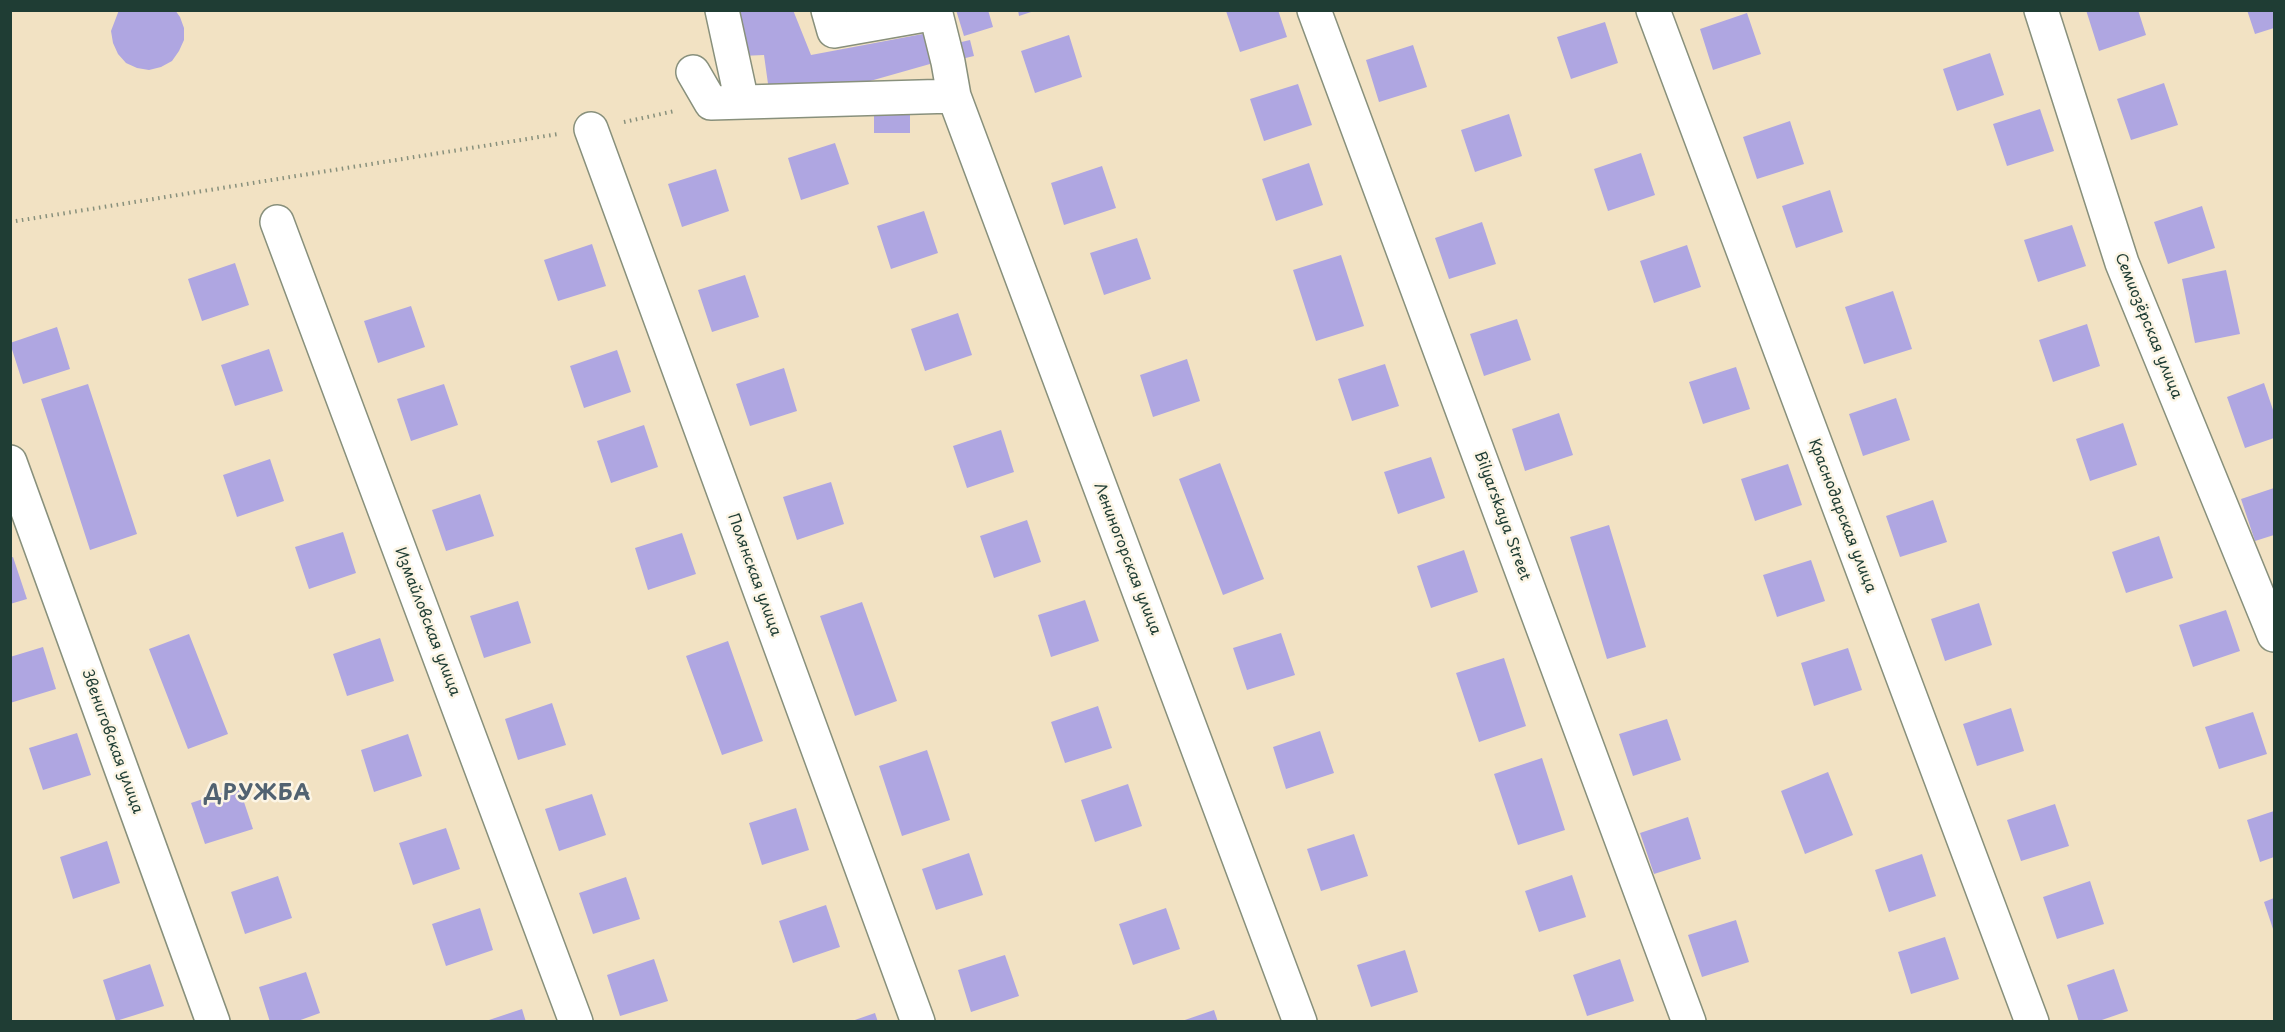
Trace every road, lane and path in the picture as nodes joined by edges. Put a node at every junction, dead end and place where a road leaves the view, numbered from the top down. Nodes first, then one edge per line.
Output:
1 (722, 10) edge
2 (828, 10) edge
3 (1314, 10) edge
4 (1653, 10) edge
5 (2041, 10) edge
6 (935, 12) edge
7 (693, 72) dead end
8 (954, 96) junction
9 (727, 102) junction
10 (591, 129) junction
11 (10, 222) edge
12 (277, 222) dead end
13 (10, 462) edge
14 (2274, 635) edge
15 (213, 1022) edge
16 (576, 1022) edge
17 (918, 1022) edge
18 (1300, 1022) edge
19 (1689, 1022) edge
20 (2032, 1022) edge

1 - 9 street
2 - 6 street
3 - 19 street, Bilyarskaya Street
4 - 20 street, Краснодарская улица
5 - 14 street, Семиозёрская улица
6 - 8 street, Лениногорская улица
7 - 9 street
8 - 9 street
8 - 18 street, Лениногорская улица
9 - 10 path
10 - 11 path
10 - 17 street, Полянская улица
12 - 16 street, Измайловская улица
13 - 15 street, Звениговская улица

